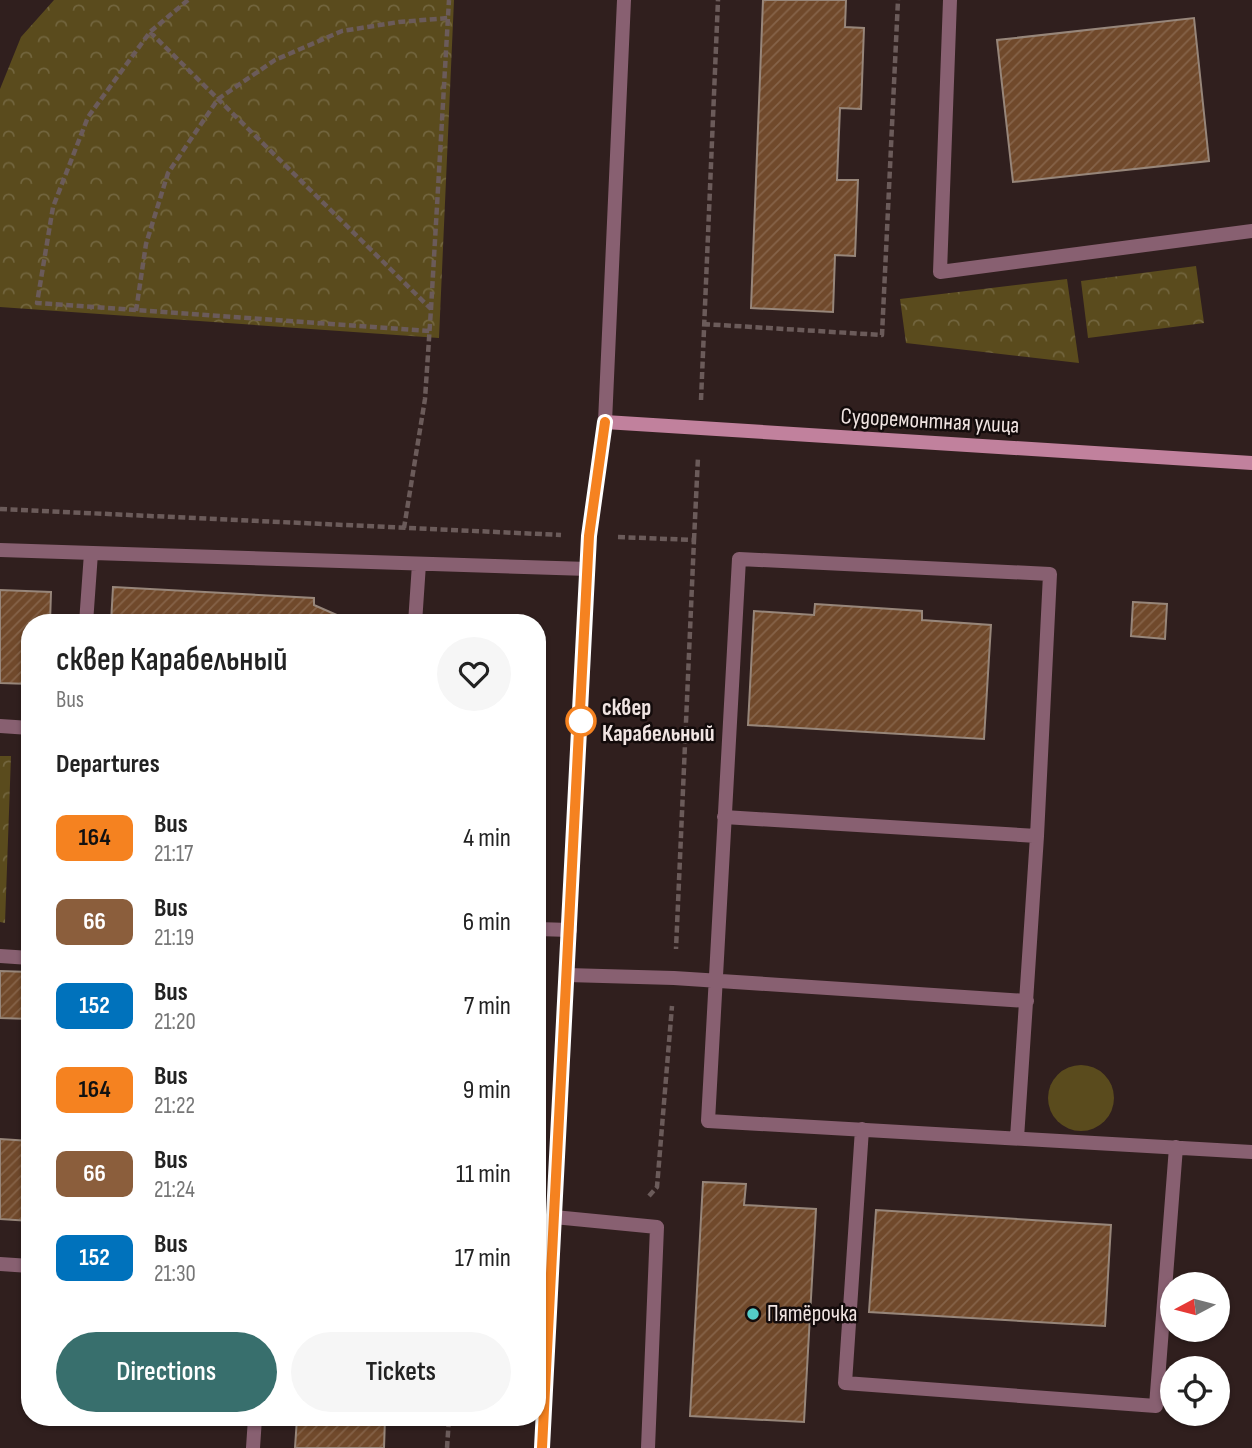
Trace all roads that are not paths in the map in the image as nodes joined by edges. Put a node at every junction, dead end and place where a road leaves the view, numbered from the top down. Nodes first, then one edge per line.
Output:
1 (625, 0) edge
2 (950, 0) edge
3 (1252, 231) edge
4 (605, 422) junction
5 (1252, 463) edge
6 (0, 550) edge
7 (91, 553) junction
8 (419, 564) junction
9 (588, 569) junction
10 (87, 614) edge
11 (416, 614) edge
12 (0, 726) edge
13 (21, 727) edge
14 (724, 817) junction
15 (1037, 836) junction
16 (546, 929) edge
17 (570, 930) junction
18 (0, 956) edge
19 (21, 957) edge
20 (567, 975) junction
21 (714, 982) junction
22 (1027, 1001) junction
23 (862, 1129) junction
24 (1017, 1138) junction
25 (1176, 1147) junction
26 (1252, 1152) edge
27 (554, 1217) junction
28 (0, 1264) edge
29 (21, 1265) edge
30 (546, 1281) edge
31 (254, 1426) edge
32 (542, 1426) edge
33 (253, 1448) edge
34 (542, 1448) edge
35 (648, 1448) edge

1 - 4 lane
2 - 3 lane
4 - 5 street, Судоремонтная улица
4 - 9 street
6 - 7 lane
7 - 8 lane
7 - 10 lane
8 - 9 lane
8 - 11 lane
9 - 17 street
12 - 13 lane
14 - 15 lane
14 - 15 lane
14 - 21 lane
15 - 22 lane
16 - 17 lane
17 - 20 street
18 - 19 lane
20 - 21 lane
20 - 27 street
21 - 22 lane
21 - 23 lane
22 - 24 lane
23 - 24 lane
23 - 25 lane
24 - 25 lane
25 - 26 lane
27 - 30 street
27 - 35 lane
28 - 29 lane
31 - 33 lane
32 - 34 street

